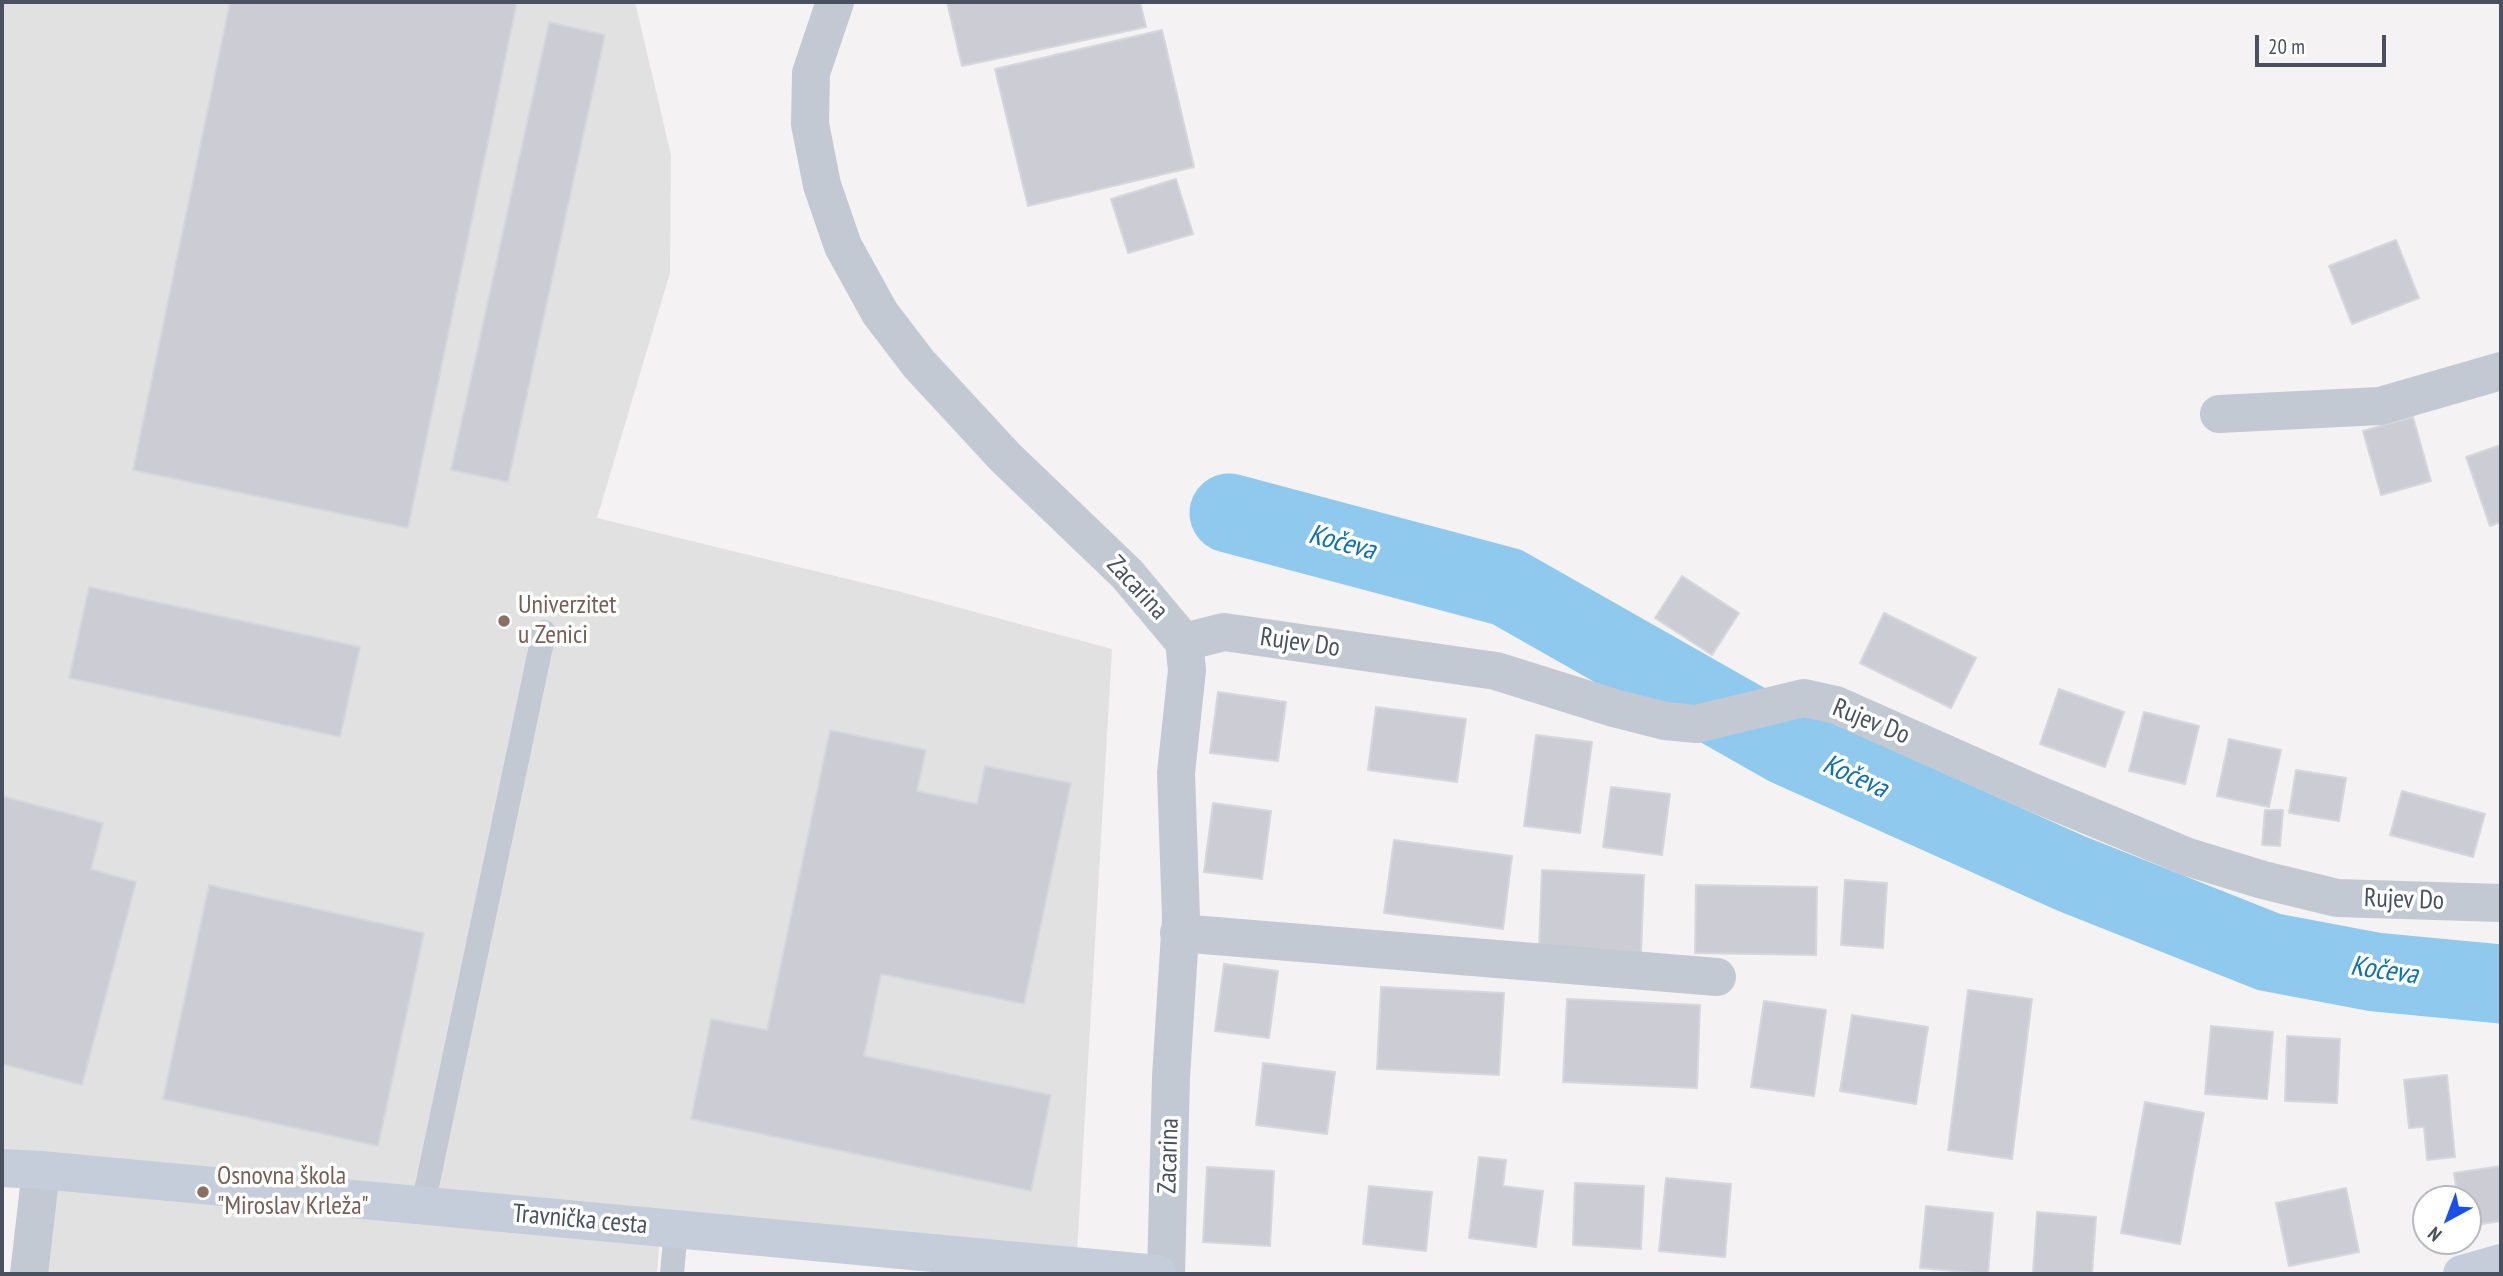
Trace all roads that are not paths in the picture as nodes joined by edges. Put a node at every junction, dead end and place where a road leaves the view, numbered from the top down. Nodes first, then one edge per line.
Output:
1 (835, 2) edge
2 (2501, 370) edge
3 (2219, 414) dead end
4 (544, 632) dead end
5 (1184, 642) junction
6 (2501, 903) edge
7 (1180, 933) junction
8 (1717, 977) dead end
9 (2, 1168) edge
10 (41, 1170) junction
11 (423, 1205) junction
12 (676, 1229) junction
13 (2501, 1263) edge
14 (29, 1274) edge
15 (672, 1274) edge
16 (1158, 1274) edge
17 (1166, 1274) edge
18 (2462, 1274) edge

1 - 5 street, Zacarina
2 - 3 street
4 - 11 lane
5 - 6 street, Rujev Do
5 - 7 street, Zacarina
7 - 8 street
7 - 17 street, Zacarina
9 - 10 main road, Travnička cesta
10 - 11 main road, Travnička cesta
10 - 14 street
11 - 12 main road, Travnička cesta
12 - 15 lane
12 - 16 main road, Travnička cesta
13 - 18 main road

